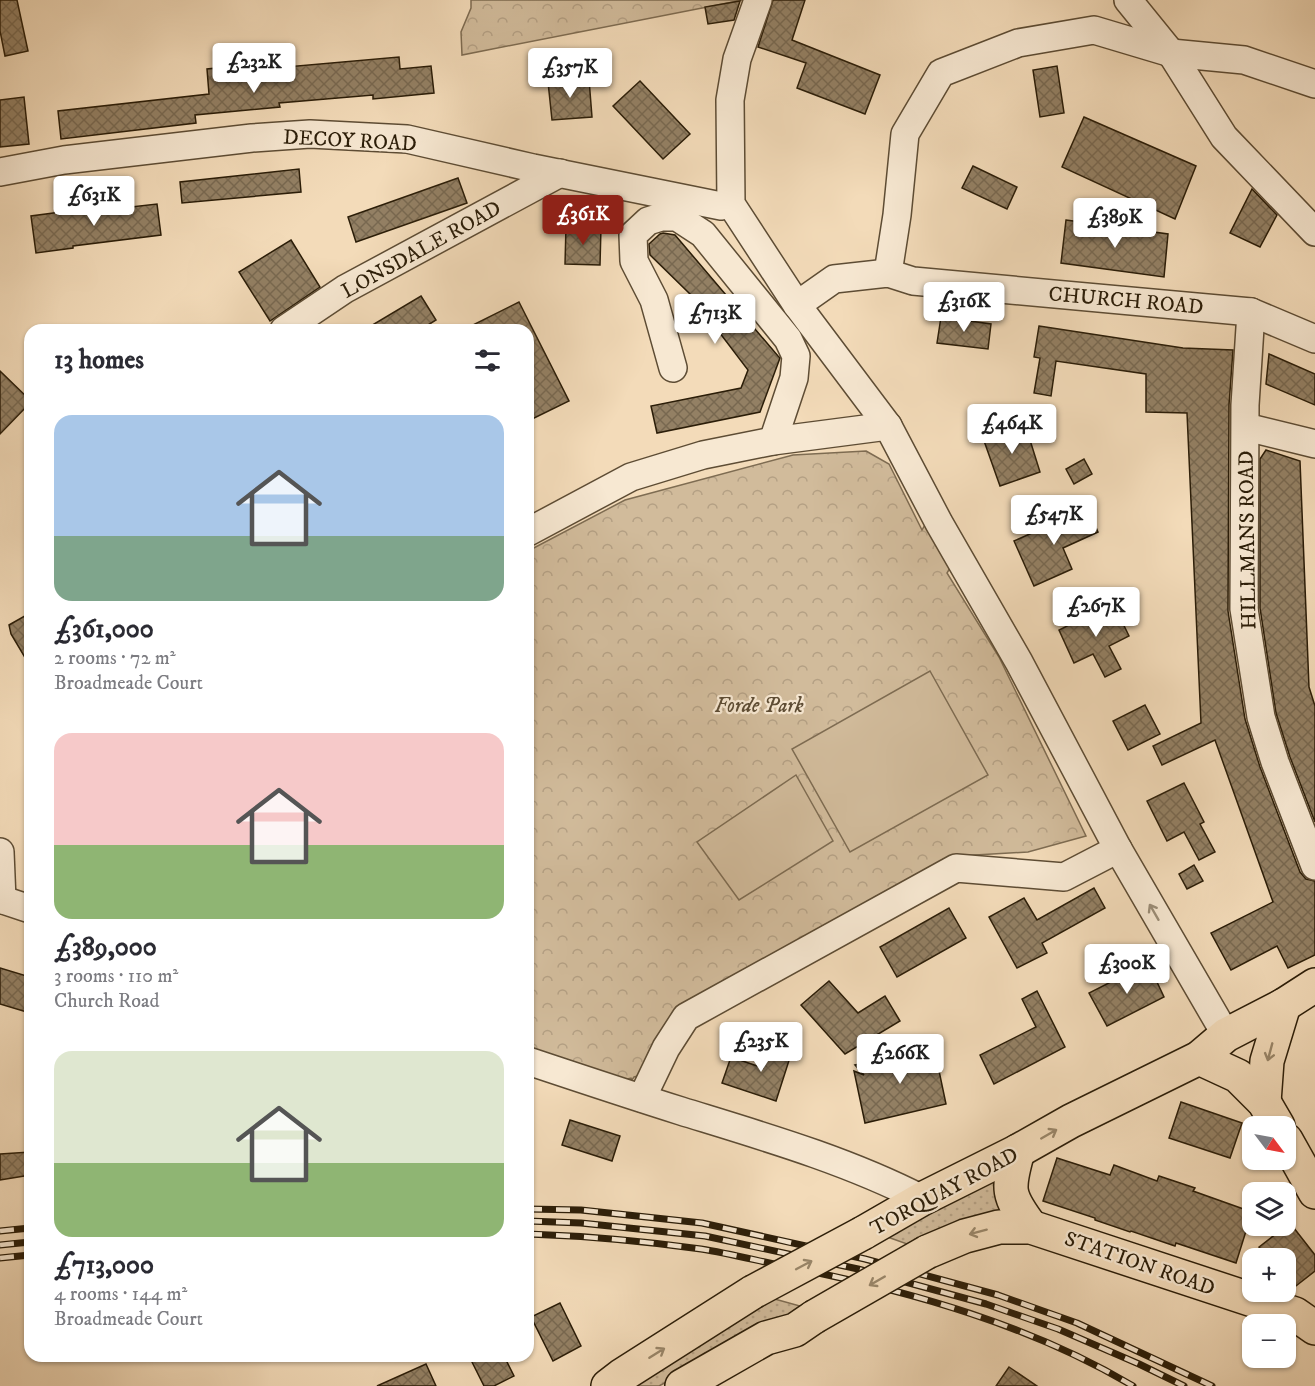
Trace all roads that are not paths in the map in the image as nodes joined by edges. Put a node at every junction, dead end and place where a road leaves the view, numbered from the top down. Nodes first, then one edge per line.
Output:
1 (758, 0) edge
2 (1128, 0) edge
3 (1171, 53) junction
4 (1315, 84) edge
5 (0, 172) edge
6 (560, 173) junction
7 (731, 204) junction
8 (1315, 232) edge
9 (888, 273) junction
10 (797, 305) junction
11 (1251, 312) junction
12 (293, 324) edge
13 (1315, 339) edge
14 (673, 368) dead end
15 (888, 426) junction
16 (1246, 427) junction
17 (773, 441) junction
18 (1315, 444) edge
19 (534, 529) edge
20 (1118, 849) junction
21 (0, 852) edge
22 (1315, 866) edge
23 (1, 900) edge
24 (24, 907) edge
25 (1315, 985) edge
26 (1284, 1005) junction
27 (1226, 1035) junction
28 (1199, 1058) junction
29 (534, 1063) edge
30 (642, 1098) junction
31 (1271, 1114) edge
32 (1018, 1151) junction
33 (1296, 1158) edge
34 (1315, 1192) edge
35 (922, 1199) junction
36 (1031, 1227) junction
37 (1308, 1317) edge
38 (805, 1324) junction
39 (608, 1386) edge
40 (682, 1386) edge
41 (722, 1386) edge

1 - 7 street
2 - 3 street
3 - 4 street
3 - 8 street
3 - 9 street
5 - 6 street, DECOY ROAD
6 - 7 street, DECOY ROAD
6 - 12 street, LONSDALE ROAD
7 - 10 street
9 - 10 street, CHURCH ROAD
9 - 11 street, CHURCH ROAD
10 - 15 street
11 - 13 street, CHURCH ROAD
11 - 16 street, HILLMANS ROAD
14 - 17 street
15 - 17 street
15 - 20 street
16 - 18 street
16 - 22 street, HILLMANS ROAD
17 - 19 street
27 -> 20 street
20 - 30 street
21 - 23 street
23 - 24 street
25 - 26 main road, TORQUAY ROAD
26 - 27 main road, TORQUAY ROAD
26 -> 31 main road
27 - 28 main road, TORQUAY ROAD
28 - 31 main road
32 -> 28 main road, TORQUAY ROAD
29 - 30 street
30 - 35 street
32 - 35 main road, TORQUAY ROAD
32 - 36 main road
33 - 34 main road
39 -> 35 main road, TORQUAY ROAD, bridge
36 - 37 main road, STATION ROAD
36 -> 38 main road, bridge
38 - 40 main road
38 - 41 main road

